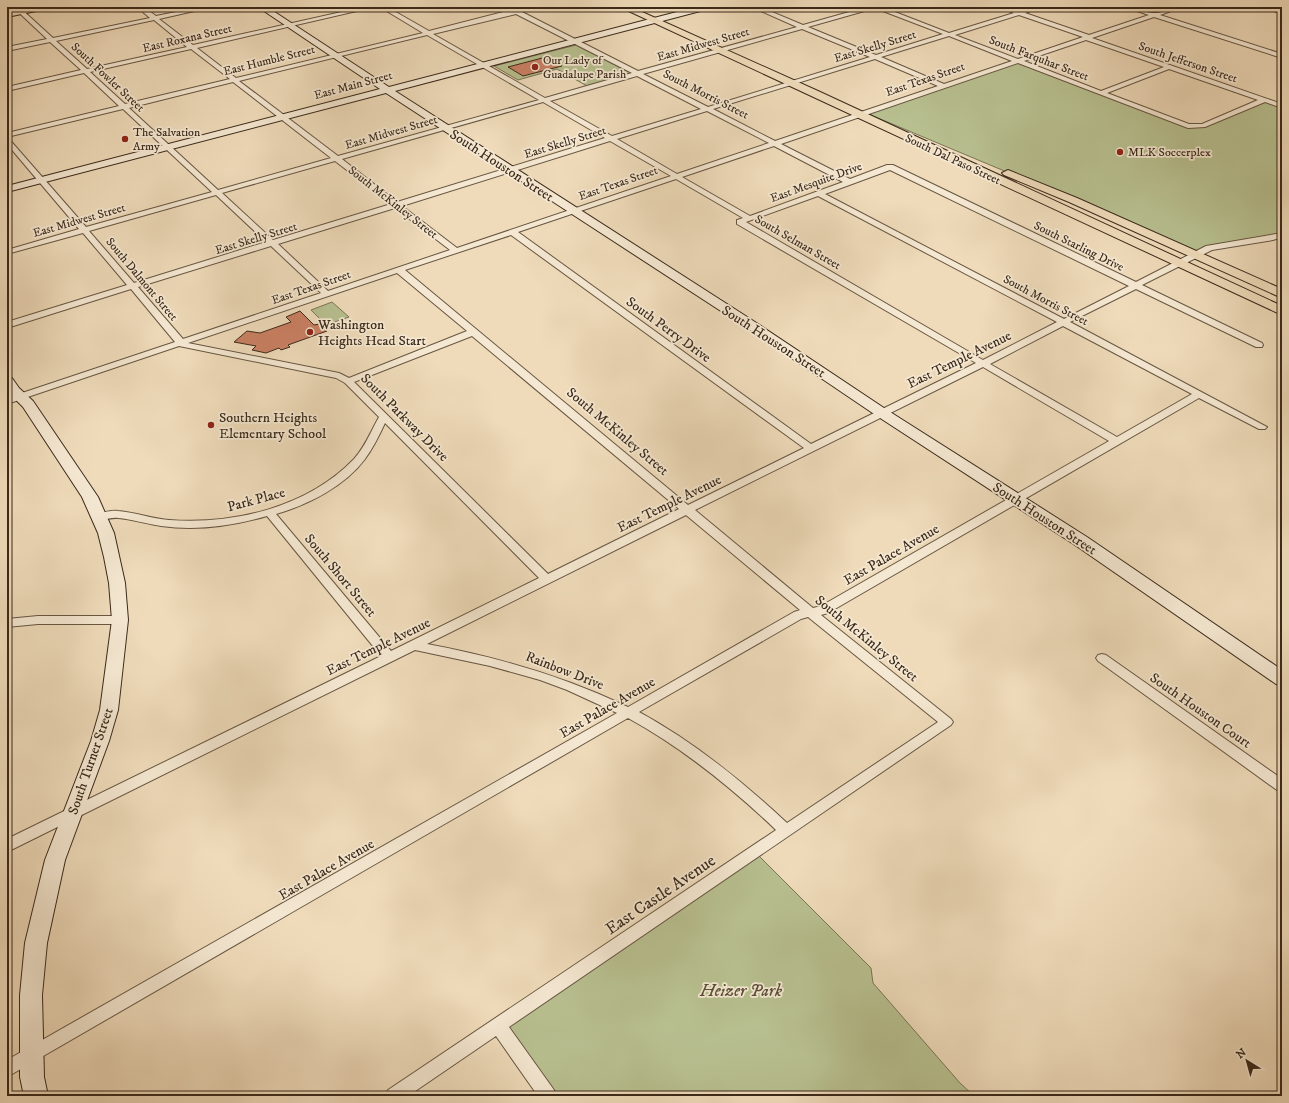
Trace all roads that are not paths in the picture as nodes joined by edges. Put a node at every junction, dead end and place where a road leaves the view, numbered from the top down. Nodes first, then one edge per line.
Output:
1 (42, 7) edge
2 (140, 7) edge
3 (209, 7) edge
4 (262, 7) edge
5 (371, 7) edge
6 (383, 7) edge
7 (508, 7) edge
8 (536, 7) edge
9 (624, 7) edge
10 (636, 7) edge
11 (705, 7) edge
12 (756, 7) edge
13 (874, 7) edge
14 (877, 7) edge
15 (1003, 7) edge
16 (1038, 7) edge
17 (1128, 7) edge
18 (1179, 7) edge
19 (1267, 7) edge
20 (18, 9) edge
21 (517, 12) junction
22 (1282, 12) edge
23 (1019, 13) junction
24 (7, 14) edge
25 (1154, 15) junction
26 (154, 18) junction
27 (657, 19) junction
28 (290, 26) junction
29 (803, 27) junction
30 (428, 33) junction
31 (949, 34) junction
32 (1087, 37) junction
33 (52, 40) junction
34 (575, 41) junction
35 (192, 48) junction
36 (722, 49) junction
37 (7, 50) edge
38 (336, 56) junction
39 (1282, 56) edge
40 (876, 57) junction
41 (1015, 60) junction
42 (484, 64) junction
43 (1169, 67) junction
44 (86, 72) junction
45 (639, 73) junction
46 (234, 80) junction
47 (794, 82) junction
48 (942, 85) junction
49 (7, 89) edge
50 (387, 90) junction
51 (1101, 93) junction
52 (545, 100) junction
53 (1264, 100) junction
54 (1282, 106) edge
55 (124, 107) junction
56 (707, 109) junction
57 (863, 114) junction
58 (282, 117) junction
59 (445, 128) junction
60 (7, 135) edge
61 (612, 139) junction
62 (7, 140) edge
63 (775, 143) junction
64 (167, 147) junction
65 (337, 159) junction
66 (890, 167) joint
67 (510, 170) junction
68 (677, 176) junction
69 (7, 180) edge
70 (41, 180) junction
71 (850, 182) junction
72 (7, 189) edge
73 (217, 193) junction
74 (818, 193) junction
75 (397, 205) junction
76 (574, 211) junction
77 (750, 219) junction
78 (86, 230) junction
79 (512, 232) junction
80 (1282, 235) edge
81 (272, 244) junction
82 (456, 251) junction
83 (7, 252) edge
84 (1195, 255) junction
85 (1180, 264) junction
86 (399, 270) junction
87 (1135, 286) junction
88 (132, 287) junction
89 (327, 294) junction
90 (1282, 294) edge
91 (1282, 311) edge
92 (1064, 323) junction
93 (7, 325) edge
94 (474, 332) junction
95 (181, 343) junction
96 (1259, 345) dead end
97 (982, 364) junction
98 (7, 381) edge
99 (348, 381) junction
100 (1199, 394) junction
101 (13, 399) edge
102 (882, 413) junction
103 (384, 416) junction
104 (1262, 427) dead end
105 (1116, 441) junction
106 (810, 448) junction
107 (1017, 499) junction
108 (688, 509) junction
109 (270, 513) junction
110 (98, 517) junction
111 (546, 578) junction
112 (811, 613) junction
113 (120, 620) junction
114 (7, 623) edge
115 (412, 645) junction
116 (388, 656) junction
117 (1102, 658) dead end
118 (1282, 679) edge
119 (628, 712) junction
120 (947, 722) joint
121 (1282, 786) edge
122 (73, 813) junction
123 (786, 831) junction
124 (7, 846) edge
125 (498, 1025) junction
126 (32, 1054) junction
127 (7, 1069) edge
128 (36, 1096) edge
129 (394, 1096) edge
130 (548, 1096) edge

1 - 20 highway
2 - 26 street, South McKinley Street
3 - 26 street
4 - 28 street, South Houston Street
5 - 28 street, East Roxana Street
6 - 30 street, South Selman Street
7 - 21 street, South Morris Street
8 - 21 street, East Humble Street
9 - 27 main road, South Dal Paso Street
10 - 27 main road, South Dal Paso Street
11 - 27 street, East Main Street
12 - 29 street
13 - 29 street, East Midwest Street
14 - 31 street, South Farquhar Street
15 - 23 street, South Jefferson Street
16 - 23 street, East Skelly Street
17 - 25 street
18 - 25 street, East Texas Street
19 - 22 street
20 - 24 highway
20 - 33 street, South Fowler Street
21 - 30 street, East Humble Street
21 - 34 street, South Morris Street
23 - 31 street, East Skelly Street
23 - 32 street, South Jefferson Street
25 - 32 street, East Texas Street
25 - 39 street
26 - 33 street
26 - 35 street, South McKinley Street
27 - 34 street, East Main Street
27 - 36 main road, South Dal Paso Street
28 - 35 street, East Roxana Street
28 - 38 street, South Houston Street
29 - 36 street, East Midwest Street
29 - 40 street
30 - 38 street, East Humble Street
30 - 42 street, South Selman Street
31 - 40 street, East Skelly Street
31 - 41 street, South Farquhar Street
32 - 41 street, East Texas Street
32 - 43 street, South Jefferson Street
33 - 37 street
33 - 44 street, South Fowler Street
34 - 42 street, East Main Street
34 - 45 street, South Morris Street
35 - 44 street, East Roxana Street
35 - 46 street, South McKinley Street
36 - 45 street, East Midwest Street
36 - 47 main road, South Dal Paso Street
38 - 46 street, East Humble Street
38 - 50 street, South Houston Street
40 - 47 street, East Skelly Street
40 - 48 street
41 - 48 street, East Texas Street
41 - 51 street, South Farquhar Street
42 - 50 street, East Main Street
42 - 52 street, South Selman Street
43 - 51 street
43 - 53 street, South Jefferson Street
44 - 49 street, East Roxana Street
44 - 55 street, South Fowler Street
45 - 52 street, East Midwest Street
45 - 56 street, South Morris Street
46 - 55 street, East Humble Street
46 - 58 street, South McKinley Street
47 - 56 street, East Skelly Street
47 - 57 main road, South Dal Paso Street
48 - 57 street, East Texas Street
50 - 58 street, East Main Street
50 - 59 street, South Houston Street
51 - 53 street, South Farquhar Street
52 - 59 street, East Midwest Street
52 - 61 street, South Selman Street
53 - 54 street, South Jefferson Street
55 - 60 street, East Humble Street
55 - 64 street, South Fowler Street
56 - 61 street, East Skelly Street
56 - 63 street, South Morris Street
57 - 63 street, East Texas Street
57 - 84 main road, South Dal Paso Street
57 - 85 main road, South Dal Paso Street
58 - 64 street, East Main Street
58 - 65 street, South McKinley Street
59 - 65 street, East Midwest Street
59 - 67 street, South Houston Street
61 - 67 street, East Skelly Street
61 - 68 street, South Selman Street
62 - 70 street, South Dalmont Street
63 - 68 street, East Texas Street
63 - 71 street, South Morris Street
64 - 70 street, East Main Street
64 - 73 street, South Fowler Street
65 - 73 street, East Midwest Street
65 - 75 street, South McKinley Street
66 - 71 street, East Mesquite Drive
66 - 87 street, South Starling Drive
67 - 75 street, East Skelly Street
67 - 76 street, South Houston Street
68 - 76 street, East Texas Street
68 - 77 street, South Selman Street
69 - 70 street
70 - 72 street, East Main Street
70 - 78 street, South Dalmont Street
71 - 74 street, East Mesquite Drive
73 - 78 street, East Midwest Street
73 - 81 street, South Fowler Street
74 - 77 street, East Mesquite Drive
74 - 92 street, South Morris Street
75 - 81 street, East Skelly Street
75 - 82 street, South McKinley Street
76 - 79 street, East Texas Street
76 - 102 street, South Houston Street
77 - 97 street, South Selman Street
78 - 83 street, East Midwest Street
78 - 88 street, South Dalmont Street
79 - 82 street, East Texas Street
79 - 106 street, South Perry Drive
80 - 84 street, East Temple Avenue
81 - 88 street, East Skelly Street
81 - 89 street, South Fowler Street
82 - 86 street, East Texas Street
84 - 85 street, East Temple Avenue
84 - 90 main road, South Dal Paso Street
85 - 87 street, East Temple Avenue
85 - 91 main road, South Dal Paso Street
86 - 89 street, East Texas Street
86 - 94 street, South McKinley Street
87 - 92 street, East Temple Avenue
87 - 96 street, South Starling Drive
88 - 93 street, East Skelly Street
88 - 95 street, South Dalmont Street
89 - 95 street, East Texas Street
92 - 97 street, East Temple Avenue
92 - 100 street, South Morris Street
94 - 99 street
94 - 108 street, South McKinley Street
95 - 99 street, South Parkway Drive
95 - 101 street, East Texas Street
97 - 102 street, East Temple Avenue
97 - 105 street, South Selman Street
98 - 101 street, South Turner Street
99 - 103 street, South Parkway Drive
100 - 104 street, South Morris Street
100 - 105 street, East Palace Avenue
101 - 110 street, South Turner Street
102 - 106 street, East Temple Avenue
102 - 107 street, South Houston Street
103 - 109 street, Park Place
103 - 111 street, South Parkway Drive
105 - 107 street, East Palace Avenue
106 - 108 street, East Temple Avenue
107 - 112 street, East Palace Avenue
107 - 118 street, South Houston Street
108 - 111 street, East Temple Avenue
108 - 112 street, South McKinley Street
109 - 110 street, Park Place
109 - 116 street, South Short Street
110 - 113 street, South Turner Street
111 - 115 street, East Temple Avenue
112 - 119 street, East Palace Avenue
112 - 120 street, South McKinley Street
113 - 114 street
113 - 122 street, South Turner Street
115 - 116 street, East Temple Avenue
115 - 119 street, Rainbow Drive
116 - 122 street, East Temple Avenue
117 - 121 street, South Houston Court
119 - 123 street, Rainbow Drive
119 - 126 street, East Palace Avenue
120 - 123 street, East Castle Avenue
122 - 124 street, East Temple Avenue
122 - 126 street, South Turner Street
123 - 125 street, East Castle Avenue
125 - 129 street, East Castle Avenue
125 - 130 street
126 - 127 street, East Palace Avenue
126 - 128 street, South Turner Street

